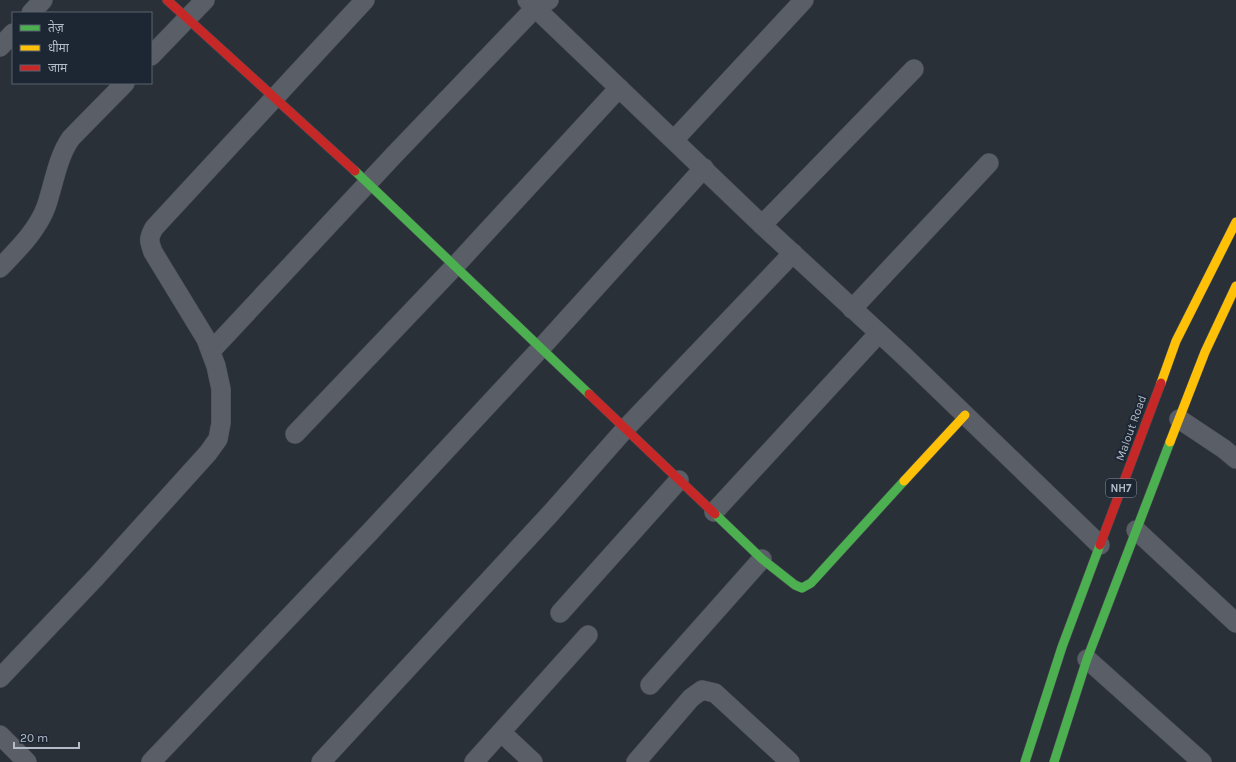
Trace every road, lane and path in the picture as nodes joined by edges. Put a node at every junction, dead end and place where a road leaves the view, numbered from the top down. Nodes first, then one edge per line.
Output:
1 (43, 0) edge
2 (167, 0) edge
3 (205, 0) edge
4 (365, 0) edge
5 (804, 0) edge
6 (537, 3) edge
7 (32, 12) edge
8 (188, 19) junction
9 (12, 34) edge
10 (0, 47) edge
11 (152, 55) edge
12 (914, 69) dead end
13 (124, 84) edge
14 (619, 88) junction
15 (275, 98) junction
16 (674, 140) junction
17 (989, 163) dead end
18 (704, 168) junction
19 (368, 183) junction
20 (1236, 222) edge
21 (762, 225) junction
22 (793, 253) junction
23 (455, 266) junction
24 (0, 268) edge
25 (1236, 286) edge
26 (852, 309) junction
27 (879, 333) junction
28 (540, 348) junction
29 (211, 351) junction
30 (965, 415) junction
31 (1180, 419) junction
32 (626, 428) junction
33 (296, 434) dead end
34 (1236, 459) edge
35 (679, 480) junction
36 (714, 512) junction
37 (1136, 530) junction
38 (1100, 545) junction
39 (762, 559) junction
40 (560, 613) dead end
41 (1236, 623) edge
42 (588, 635) dead end
43 (1087, 659) junction
44 (0, 678) edge
45 (650, 685) dead end
46 (502, 732) junction
47 (0, 735) edge
48 (27, 762) edge
49 (151, 762) edge
50 (321, 762) edge
51 (474, 762) edge
52 (533, 762) edge
53 (636, 762) edge
54 (790, 762) edge
55 (1025, 762) edge
56 (1054, 762) edge
57 (1202, 762) edge

1 - 7 street
2 - 8 main road
3 - 8 street
4 - 15 street
5 - 16 street
6 - 14 street
6 - 19 street
8 - 11 street
8 - 15 main road
9 - 10 street
12 - 21 street
13 - 24 street
14 - 16 street
14 - 23 street
15 - 19 main road
15 - 29 street
16 - 18 street
17 - 26 street
18 - 21 street
18 - 28 street
19 - 23 main road
19 - 29 street
20 - 38 main road, Malout Road / NH7
21 - 22 street
22 - 26 street
22 - 32 street
23 - 28 main road
23 - 33 street
25 - 31 main road, NH7
26 - 27 street
27 - 30 street
27 - 36 street
28 - 32 main road
28 - 49 street
29 - 44 street
30 - 38 street
30 - 39 main road
31 - 34 street
31 - 37 main road, NH7
32 - 35 main road
32 - 50 street
35 - 36 main road
35 - 40 street
36 - 39 main road
37 - 41 street
37 - 43 main road, NH7
38 - 55 main road, Malout Road / NH7
39 - 45 street
42 - 46 street
43 - 56 main road, NH7
43 - 57 street
46 - 51 street
46 - 52 street
47 - 48 street
53 - 54 street

